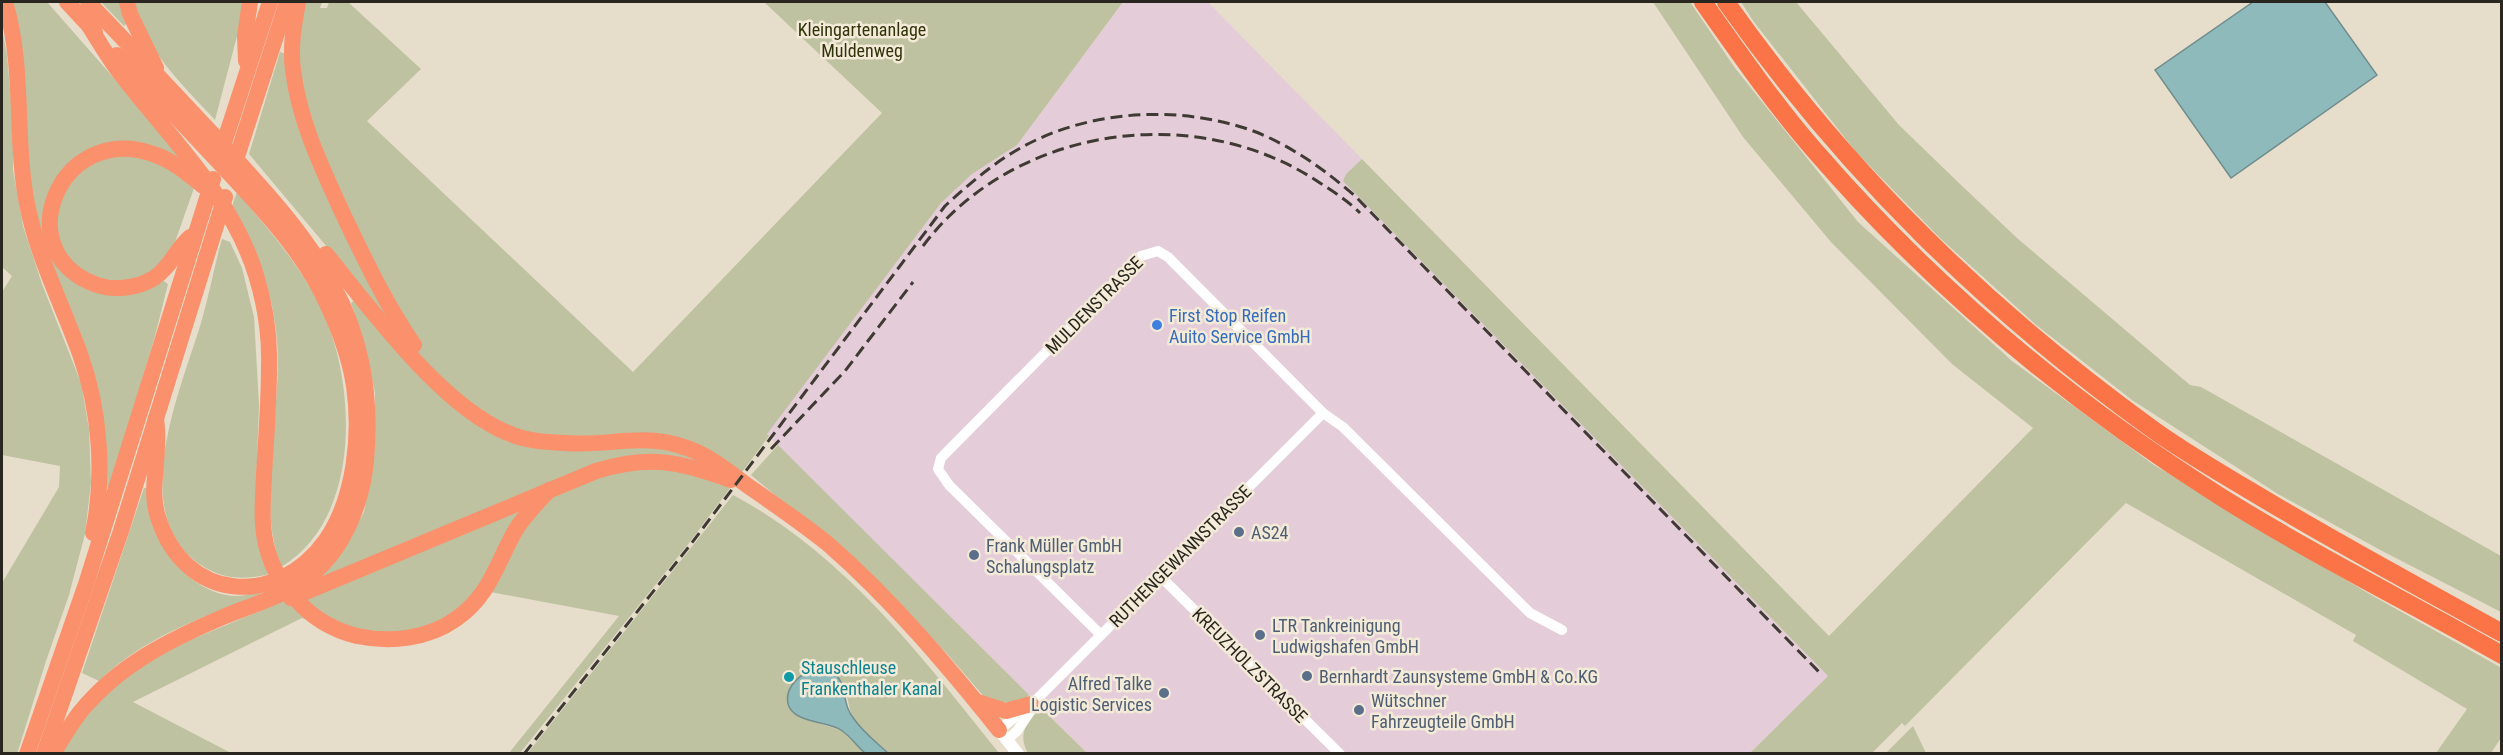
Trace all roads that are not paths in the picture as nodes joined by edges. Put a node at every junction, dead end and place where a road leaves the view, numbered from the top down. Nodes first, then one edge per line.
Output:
1 (5, 2) edge
2 (67, 2) edge
3 (88, 2) edge
4 (127, 2) edge
5 (250, 2) edge
6 (270, 2) edge
7 (288, 2) edge
8 (298, 2) edge
9 (1703, 2) edge
10 (1726, 2) edge
11 (88, 24) junction
12 (247, 71) junction
13 (161, 80) junction
14 (225, 207) junction
15 (290, 220) junction
16 (197, 230) junction
17 (443, 388) junction
18 (1323, 413) junction
19 (156, 418) junction
20 (720, 471) junction
21 (549, 490) junction
22 (1161, 577) junction
23 (87, 581) junction
24 (289, 588) junction
25 (1562, 630) dead end
26 (2502, 633) edge
27 (1101, 635) junction
28 (2502, 655) edge
29 (64, 674) junction
30 (975, 701) junction
31 (1034, 701) junction
32 (1003, 735) junction
33 (27, 753) edge
34 (44, 753) edge
35 (53, 753) edge
36 (1018, 753) edge
37 (1340, 753) edge

1 - 23 highway
2 - 11 highway
3 - 13 highway
4 - 13 highway
5 - 12 highway
6 - 12 highway
7 - 19 highway
8 - 17 highway
9 - 28 highway
10 - 26 highway
11 - 14 highway
11 - 24 highway
12 - 16 highway
13 - 15 highway
14 - 16 highway
14 - 21 highway
15 - 17 highway
15 - 24 highway
16 - 23 highway
17 - 20 highway
18 - 22 street, RUTHENGEWANNSTRASSE
18 - 25 street, MULDENSTRASSE
18 - 27 street, MULDENSTRASSE
19 - 24 highway
19 - 29 highway
20 - 21 highway
20 - 30 highway
21 - 24 highway
22 - 27 street, RUTHENGEWANNSTRASSE
22 - 37 street, KREUZHOLZSTRASSE
23 - 29 highway
24 - 35 highway
27 - 31 street, RUTHENGEWANNSTRASSE
29 - 33 highway
29 - 34 highway
30 - 31 highway
30 - 32 highway
31 - 32 street, RUTHENGEWANNSTRASSE
32 - 36 street

